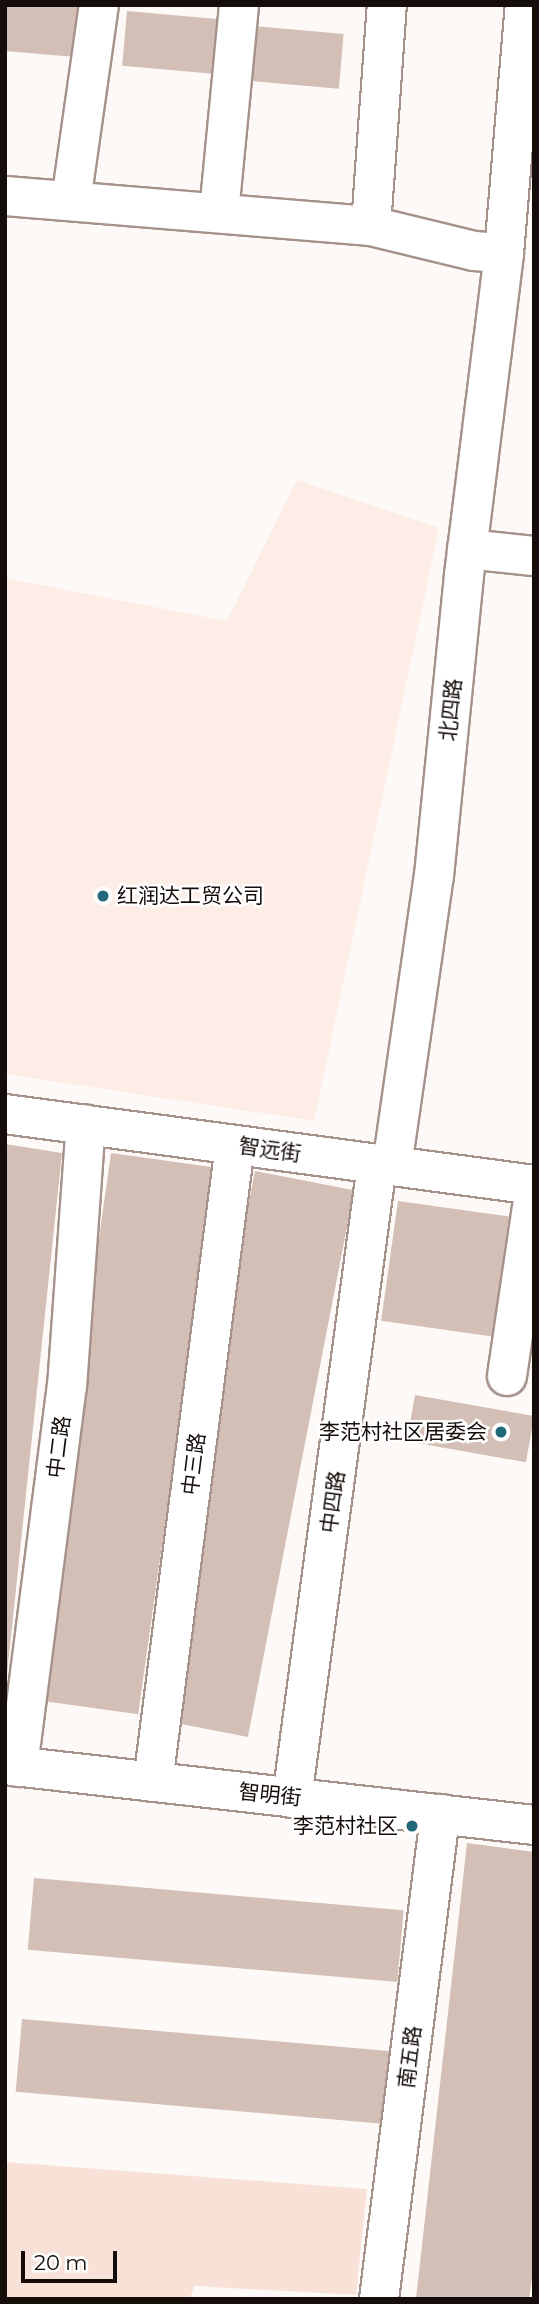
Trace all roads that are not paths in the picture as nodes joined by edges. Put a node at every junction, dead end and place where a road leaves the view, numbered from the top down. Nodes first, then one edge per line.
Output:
1 (99, 5) edge
2 (239, 5) edge
3 (387, 5) edge
4 (525, 5) edge
5 (5, 196) edge
6 (71, 201) junction
7 (219, 213) junction
8 (371, 226) junction
9 (504, 253) junction
10 (467, 549) junction
11 (534, 556) edge
12 (5, 1114) edge
13 (86, 1125) junction
14 (235, 1145) junction
15 (385, 1165) junction
16 (534, 1185) edge
17 (534, 1193) edge
18 (507, 1376) dead end
19 (11, 1766) edge
20 (153, 1782) junction
21 (292, 1798) junction
22 (440, 1814) junction
23 (534, 1825) edge
24 (379, 2299) edge

1 - 6 street
2 - 7 street
3 - 8 street
4 - 9 street, 北四路
5 - 6 street
6 - 7 street
7 - 8 street
8 - 9 street
9 - 10 street, 北四路
10 - 11 street
10 - 15 street, 北四路
12 - 13 street, 智远街
13 - 14 street, 智远街
13 - 19 street, 中二路
14 - 15 street, 智远街
14 - 20 street, 中三路
15 - 16 street, 智远街
15 - 21 street, 中四路
17 - 18 street
19 - 20 street, 智明街
20 - 21 street, 智明街
21 - 22 street, 智明街
22 - 23 street, 智明街
22 - 24 street, 南五路

